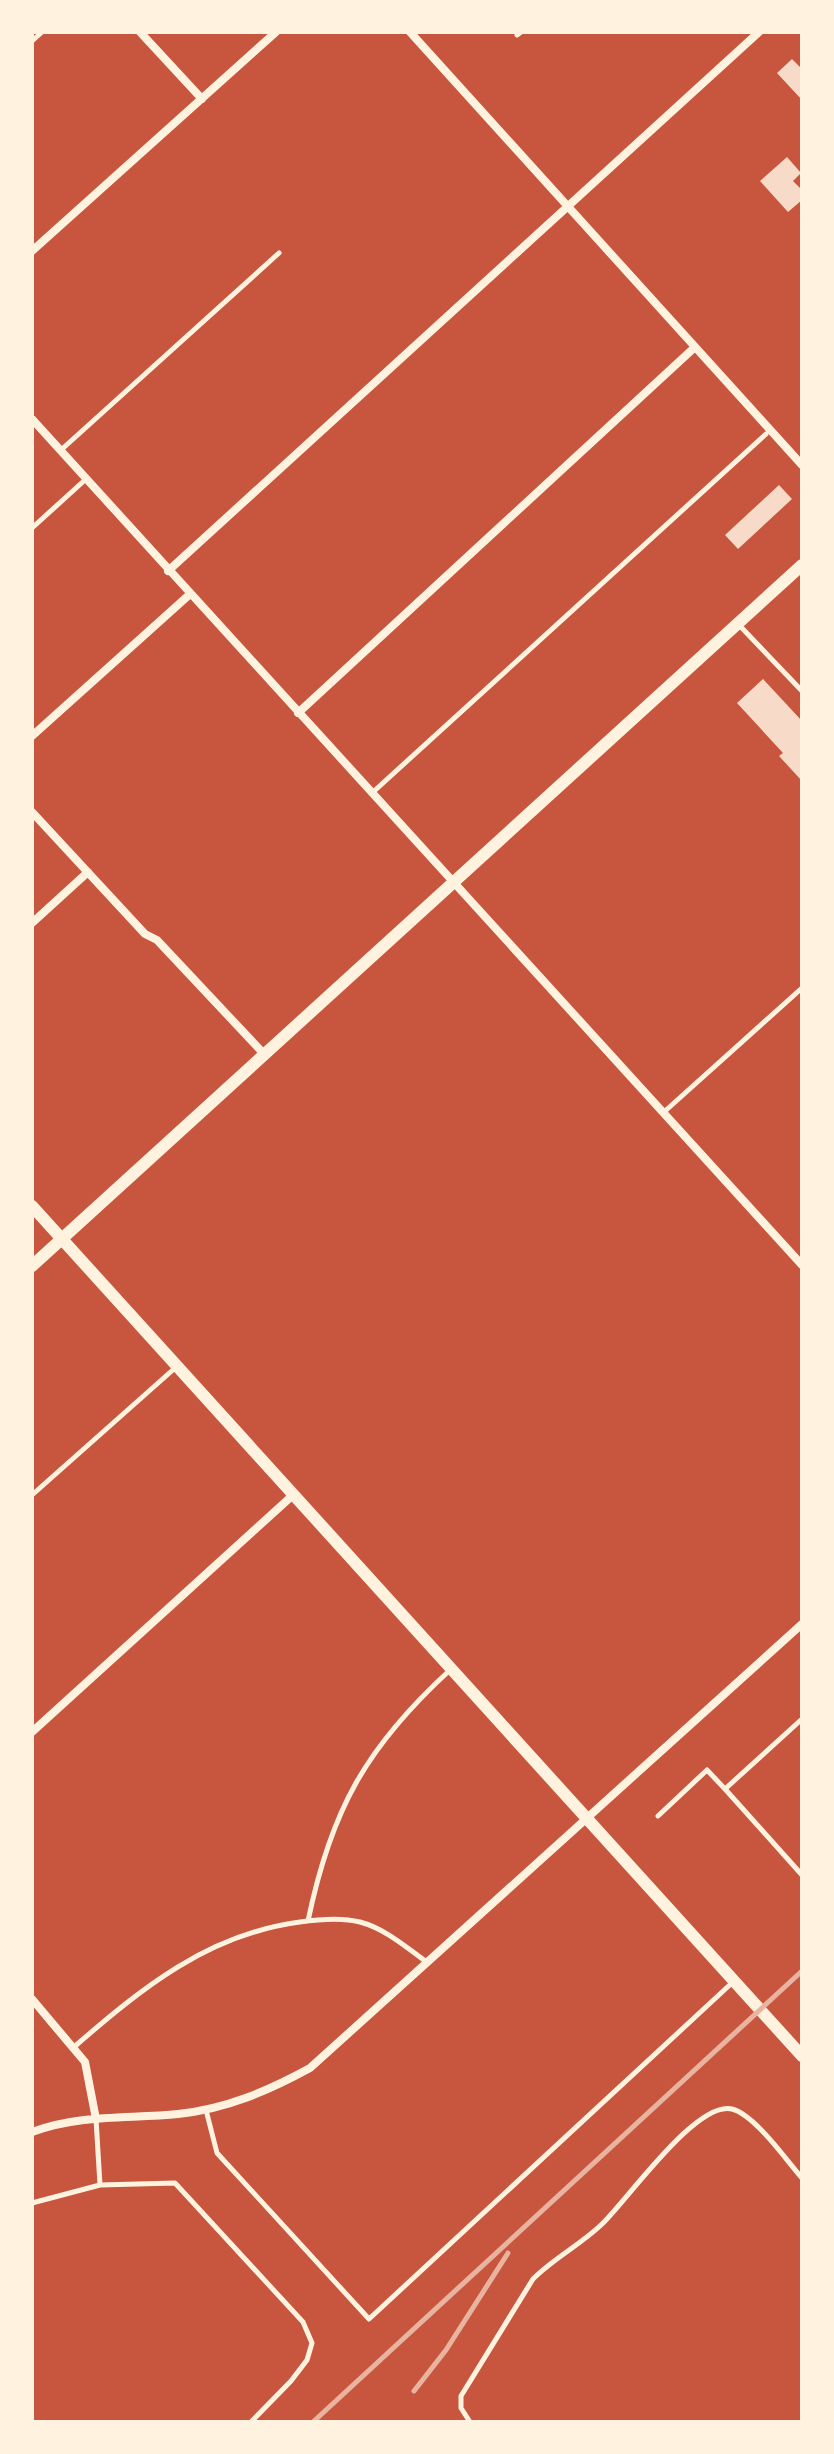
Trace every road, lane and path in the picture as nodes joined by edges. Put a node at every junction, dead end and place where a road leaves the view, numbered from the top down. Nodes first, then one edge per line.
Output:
1 (42, 32) edge
2 (140, 32) edge
3 (276, 32) edge
4 (410, 32) edge
5 (759, 32) edge
6 (32, 41) edge
7 (202, 99) junction
8 (567, 207) junction
9 (32, 251) edge
10 (279, 253) dead end
11 (695, 347) junction
12 (32, 419) edge
13 (766, 434) dead end
14 (60, 451) junction
15 (802, 465) edge
16 (86, 479) junction
17 (32, 528) edge
18 (801, 567) edge
19 (168, 571) junction
20 (189, 595) junction
21 (738, 625) junction
22 (802, 691) edge
23 (298, 713) junction
24 (32, 736) edge
25 (372, 793) junction
26 (32, 812) edge
27 (88, 872) junction
28 (454, 882) junction
29 (32, 923) edge
30 (802, 988) edge
31 (265, 1055) junction
32 (664, 1112) junction
33 (32, 1206) edge
34 (62, 1239) junction
35 (802, 1265) edge
36 (32, 1266) edge
37 (177, 1366) junction
38 (32, 1495) edge
39 (293, 1495) junction
40 (802, 1624) edge
41 (451, 1669) junction
42 (802, 1719) edge
43 (32, 1732) edge
44 (725, 1789) junction
45 (658, 1816) dead end
46 (586, 1818) junction
47 (802, 1875) edge
48 (308, 1921) junction
49 (428, 1963) junction
50 (734, 1981) junction
51 (32, 1999) edge
52 (74, 2047) junction
53 (802, 2056) edge
54 (206, 2110) junction
55 (96, 2119) junction
56 (32, 2132) edge
57 (802, 2178) edge
58 (100, 2185) junction
59 (32, 2203) edge
60 (251, 2422) edge
61 (470, 2422) edge

1 - 6 lane
2 - 7 street
3 - 7 street
4 - 8 street
5 - 8 street
7 - 9 street
8 - 11 street
8 - 19 street
10 - 14 lane
11 - 15 street
11 - 23 street
12 - 14 street
13 - 25 lane
14 - 16 street
16 - 17 lane
16 - 19 street
18 - 21 street
19 - 20 street
20 - 23 street
20 - 24 street
21 - 22 lane
21 - 28 street
23 - 25 street
25 - 28 street
26 - 27 street
27 - 29 street
27 - 31 street
28 - 31 street
28 - 32 street
30 - 32 lane
31 - 34 street
32 - 35 street
33 - 34 street
34 - 36 street
34 - 37 street
37 - 38 lane
37 - 39 street
39 - 41 street
39 - 43 street
40 - 46 street
41 - 46 street
41 - 48 lane
42 - 44 lane
44 - 45 lane
44 - 47 lane
46 - 49 street
46 - 50 street
48 - 49 lane
48 - 52 lane
49 - 54 street
50 - 53 street
50 - 54 lane
51 - 52 street
52 - 55 street
54 - 55 street
55 - 56 street
55 - 58 lane
57 - 61 lane
58 - 59 lane
58 - 60 lane

